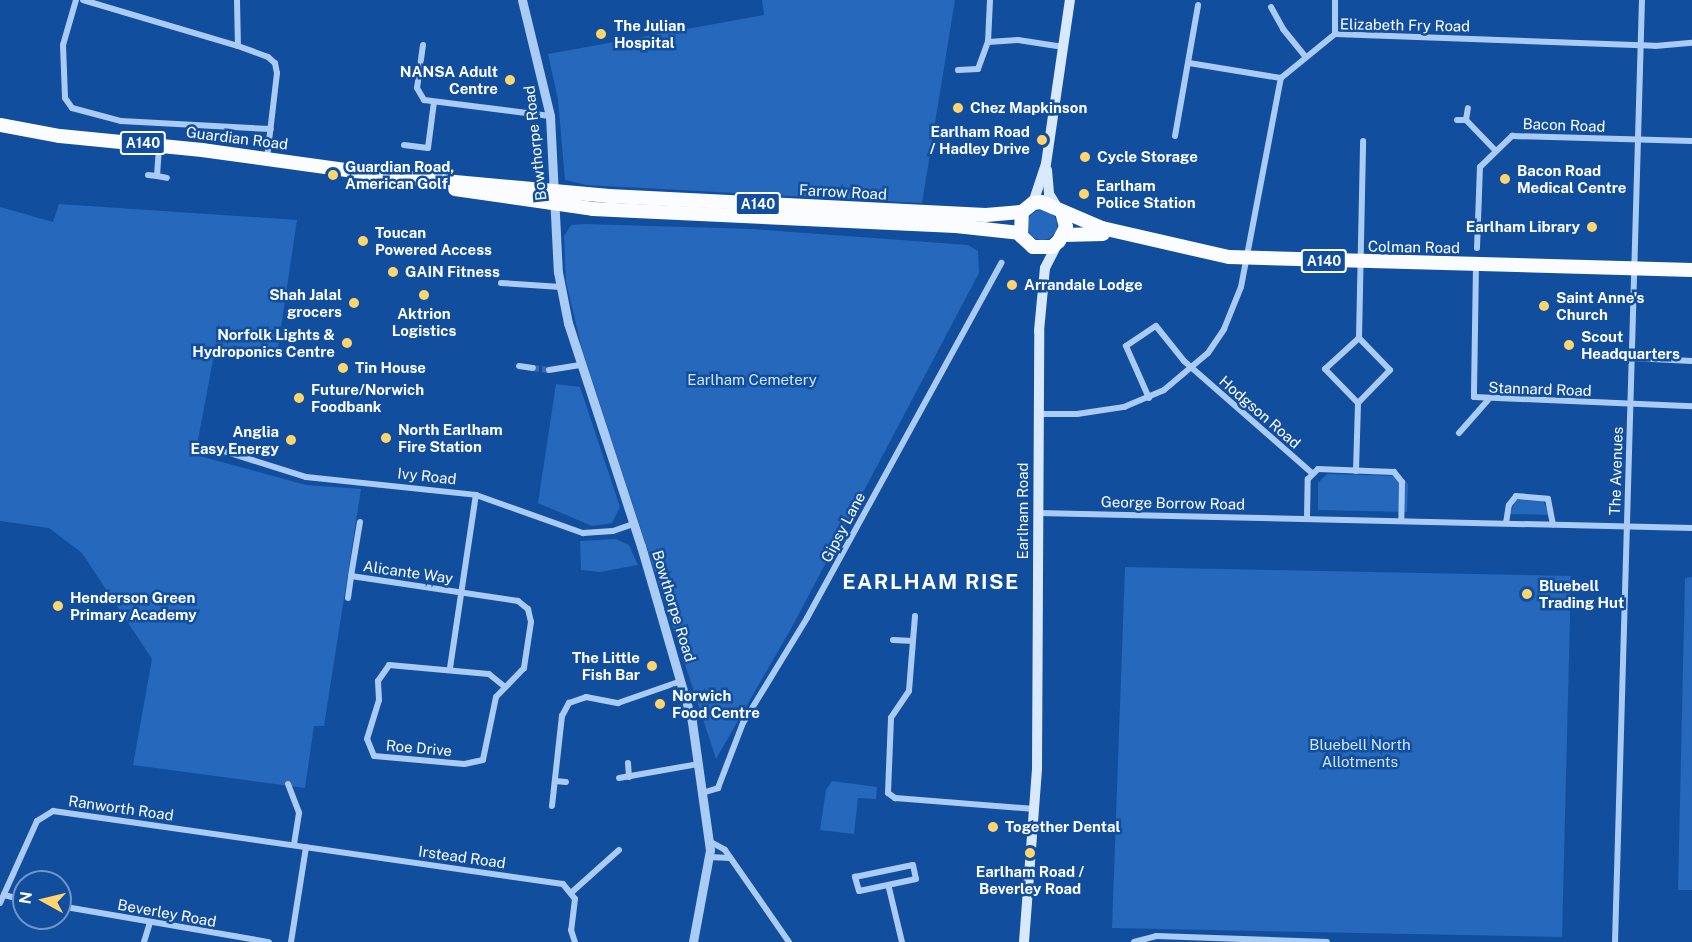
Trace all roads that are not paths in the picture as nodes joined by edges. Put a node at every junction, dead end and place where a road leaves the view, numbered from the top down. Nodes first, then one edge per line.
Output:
1 (76, 0) edge
2 (83, 0) edge
3 (237, 0) edge
4 (522, 0) edge
5 (990, 0) edge
6 (1070, 0) edge
7 (1335, 0) edge
8 (1641, 0) edge
9 (1198, 5) dead end
10 (1271, 7) dead end
11 (1335, 34) junction
12 (988, 42) junction
13 (1692, 44) edge
14 (423, 45) dead end
15 (1641, 45) junction
16 (238, 46) junction
17 (1063, 47) junction
18 (1305, 56) junction
19 (1189, 63) junction
20 (958, 70) dead end
21 (1281, 78) junction
22 (434, 102) junction
23 (1468, 108) dead end
24 (550, 116) junction
25 (1457, 120) dead end
26 (1466, 120) junction
27 (0, 125) edge
28 (271, 129) junction
29 (1175, 136) dead end
30 (1637, 140) junction
31 (1363, 141) dead end
32 (1692, 141) edge
33 (159, 145) junction
34 (404, 145) dead end
35 (1495, 150) junction
36 (267, 158) junction
37 (1046, 164) junction
38 (148, 175) dead end
39 (158, 176) junction
40 (167, 178) dead end
41 (555, 198) junction
42 (1027, 208) junction
43 (1059, 208) junction
44 (1020, 233) junction
45 (1137, 237) junction
46 (1061, 238) junction
47 (1033, 247) junction
48 (1477, 248) dead end
49 (1247, 259) junction
50 (1360, 262) junction
51 (1000, 263) dead end
52 (1476, 265) junction
53 (1635, 268) junction
54 (1692, 270) edge
55 (501, 283) dead end
56 (1042, 286) junction
57 (561, 287) junction
58 (1359, 338) junction
59 (1632, 358) junction
60 (1692, 361) edge
61 (582, 365) junction
62 (519, 366) dead end
63 (533, 368) tunnel mouth
64 (1192, 368) junction
65 (549, 370) tunnel mouth
66 (1149, 398) junction
67 (1488, 400) junction
68 (1358, 403) junction
69 (1630, 404) junction
70 (1692, 406) edge
71 (1038, 414) junction
72 (1459, 433) dead end
73 (214, 448) dead end
74 (1356, 471) junction
75 (1312, 473) junction
76 (476, 495) junction
77 (1038, 513) junction
78 (1307, 518) junction
79 (1401, 521) junction
80 (360, 522) dead end
81 (1506, 523) junction
82 (633, 524) junction
83 (1553, 525) junction
84 (1626, 527) junction
85 (1692, 528) edge
86 (351, 576) junction
87 (462, 592) junction
88 (348, 598) dead end
89 (915, 616) dead end
90 (893, 640) dead end
91 (913, 641) junction
92 (450, 668) junction
93 (681, 681) junction
94 (505, 687) junction
95 (628, 763) dead end
96 (698, 764) junction
97 (629, 777) junction
98 (619, 778) dead end
99 (555, 781) junction
100 (566, 782) dead end
101 (288, 784) dead end
102 (702, 793) junction
103 (552, 806) dead end
104 (1035, 809) junction
105 (709, 841) junction
106 (294, 845) junction
107 (306, 847) junction
108 (619, 850) dead end
109 (709, 857) junction
110 (730, 858) junction
111 (889, 888) junction
112 (572, 892) junction
113 (4, 895) junction
114 (12, 897) edge
115 (0, 903) edge
116 (72, 908) edge
117 (150, 922) junction
118 (1254, 941) edge
119 (144, 942) edge
120 (269, 942) edge
121 (291, 942) edge
122 (575, 942) edge
123 (693, 942) edge
124 (789, 942) edge
125 (902, 942) edge
126 (1024, 942) edge
127 (1134, 942) edge
128 (1327, 942) edge
129 (1615, 942) edge

1 - 28 street, Guardian Road
2 - 16 street
3 - 16 street
4 - 24 street, Bowthorpe Road
5 - 12 street
6 - 17 main road
7 - 11 street
8 - 15 street, The Avenues
9 - 19 street
10 - 18 street
11 - 15 street, Elizabeth Fry Road
11 - 18 street, Elizabeth Fry Road
12 - 17 street
12 - 20 street
13 - 15 street, Elizabeth Fry Road
14 - 22 street
15 - 30 street, The Avenues
16 - 28 street
17 - 37 main road
18 - 21 street, Elizabeth Fry Road
19 - 21 street
19 - 29 street
21 - 49 street
22 - 24 street
22 - 34 street
23 - 26 street
24 - 41 street, Bowthorpe Road
25 - 26 street
26 - 35 street
27 - 33 highway, Guardian Road / A140
28 - 36 street
30 - 32 street, Bacon Road
30 - 35 street, Bacon Road
30 - 53 street, The Avenues
31 - 50 street
33 - 36 highway, Guardian Road / A140
33 - 39 street
35 - 48 street, Bacon Road
36 - 41 highway, Guardian Road / A140
37 - 42 main road
37 - 43 main road
38 - 39 street
39 - 40 street
41 - 42 highway, Farrow Road / A140
41 - 44 highway, Farrow Road / A140
41 - 57 street, Bowthorpe Road
42 - 43 highway, Colman Road / A140
42 - 44 highway
43 - 45 highway, Colman Road / A140
43 - 46 highway
44 - 47 highway
45 - 46 highway, Colman Road / A140
45 - 49 highway, Colman Road / A140
46 - 47 highway, Colman Road / A140
46 - 56 main road, Earlham Road
47 - 56 main road, Earlham Road
49 - 50 highway, Colman Road / A140
49 - 64 street
50 - 52 highway, Colman Road / A140
50 - 58 street
51 - 102 street, Gipsy Lane
52 - 53 highway, Colman Road / A140
52 - 67 street, Stannard Road
53 - 54 highway, Colman Road / A140
53 - 59 street, The Avenues
55 - 57 street
56 - 71 main road, Earlham Road
57 - 61 street, Bowthorpe Road
58 - 68 street
58 - 68 street
59 - 60 street
59 - 69 street, The Avenues
61 - 65 street
61 - 82 street, Bowthorpe Road
62 - 63 street
64 - 66 street
64 - 66 street, Hodgson Road
64 - 75 street, Hodgson Road
66 - 71 street
67 - 69 street, Stannard Road
67 - 72 street
68 - 74 street
69 - 70 street, Stannard Road
69 - 84 street, The Avenues
71 - 77 main road, Earlham Road
73 - 76 street, Ivy Road
74 - 75 street
74 - 79 street
75 - 78 street
76 - 82 street, Ivy Road
76 - 87 street
77 - 78 street, George Borrow Road
77 - 104 main road, Earlham Road
78 - 79 street, George Borrow Road
79 - 81 street, George Borrow Road
80 - 86 street, Alicante Way
81 - 83 street, George Borrow Road
81 - 83 street
82 - 93 street, Bowthorpe Road
83 - 84 street, George Borrow Road
84 - 85 street, George Borrow Road
84 - 129 street, The Avenues
86 - 87 street, Alicante Way
86 - 88 street, Alicante Way
87 - 92 street
87 - 94 street, Alicante Way
89 - 91 street
90 - 91 street
91 - 104 street
92 - 94 street, Roe Drive
92 - 94 street, Roe Drive
93 - 96 street, Bowthorpe Road
93 - 99 street
95 - 97 street
96 - 97 street
96 - 102 street, Bowthorpe Road
97 - 98 street
99 - 100 street
99 - 103 street
101 - 106 street
102 - 105 street, Bowthorpe Road
104 - 126 main road, Earlham Road
105 - 109 street, Bowthorpe Road
105 - 110 street
106 - 107 street, Irstead Road
106 - 113 street, Ranworth Road
107 - 112 street, Irstead Road
107 - 121 street
108 - 112 street
109 - 110 street
109 - 123 street, Bowthorpe Road
110 - 124 street
111 - 111 street
111 - 125 street
112 - 122 street
113 - 114 street
113 - 115 street, Ranworth Road
116 - 117 street, Beverley Road
117 - 119 street
117 - 120 street, Beverley Road
118 - 127 street
118 - 128 street

